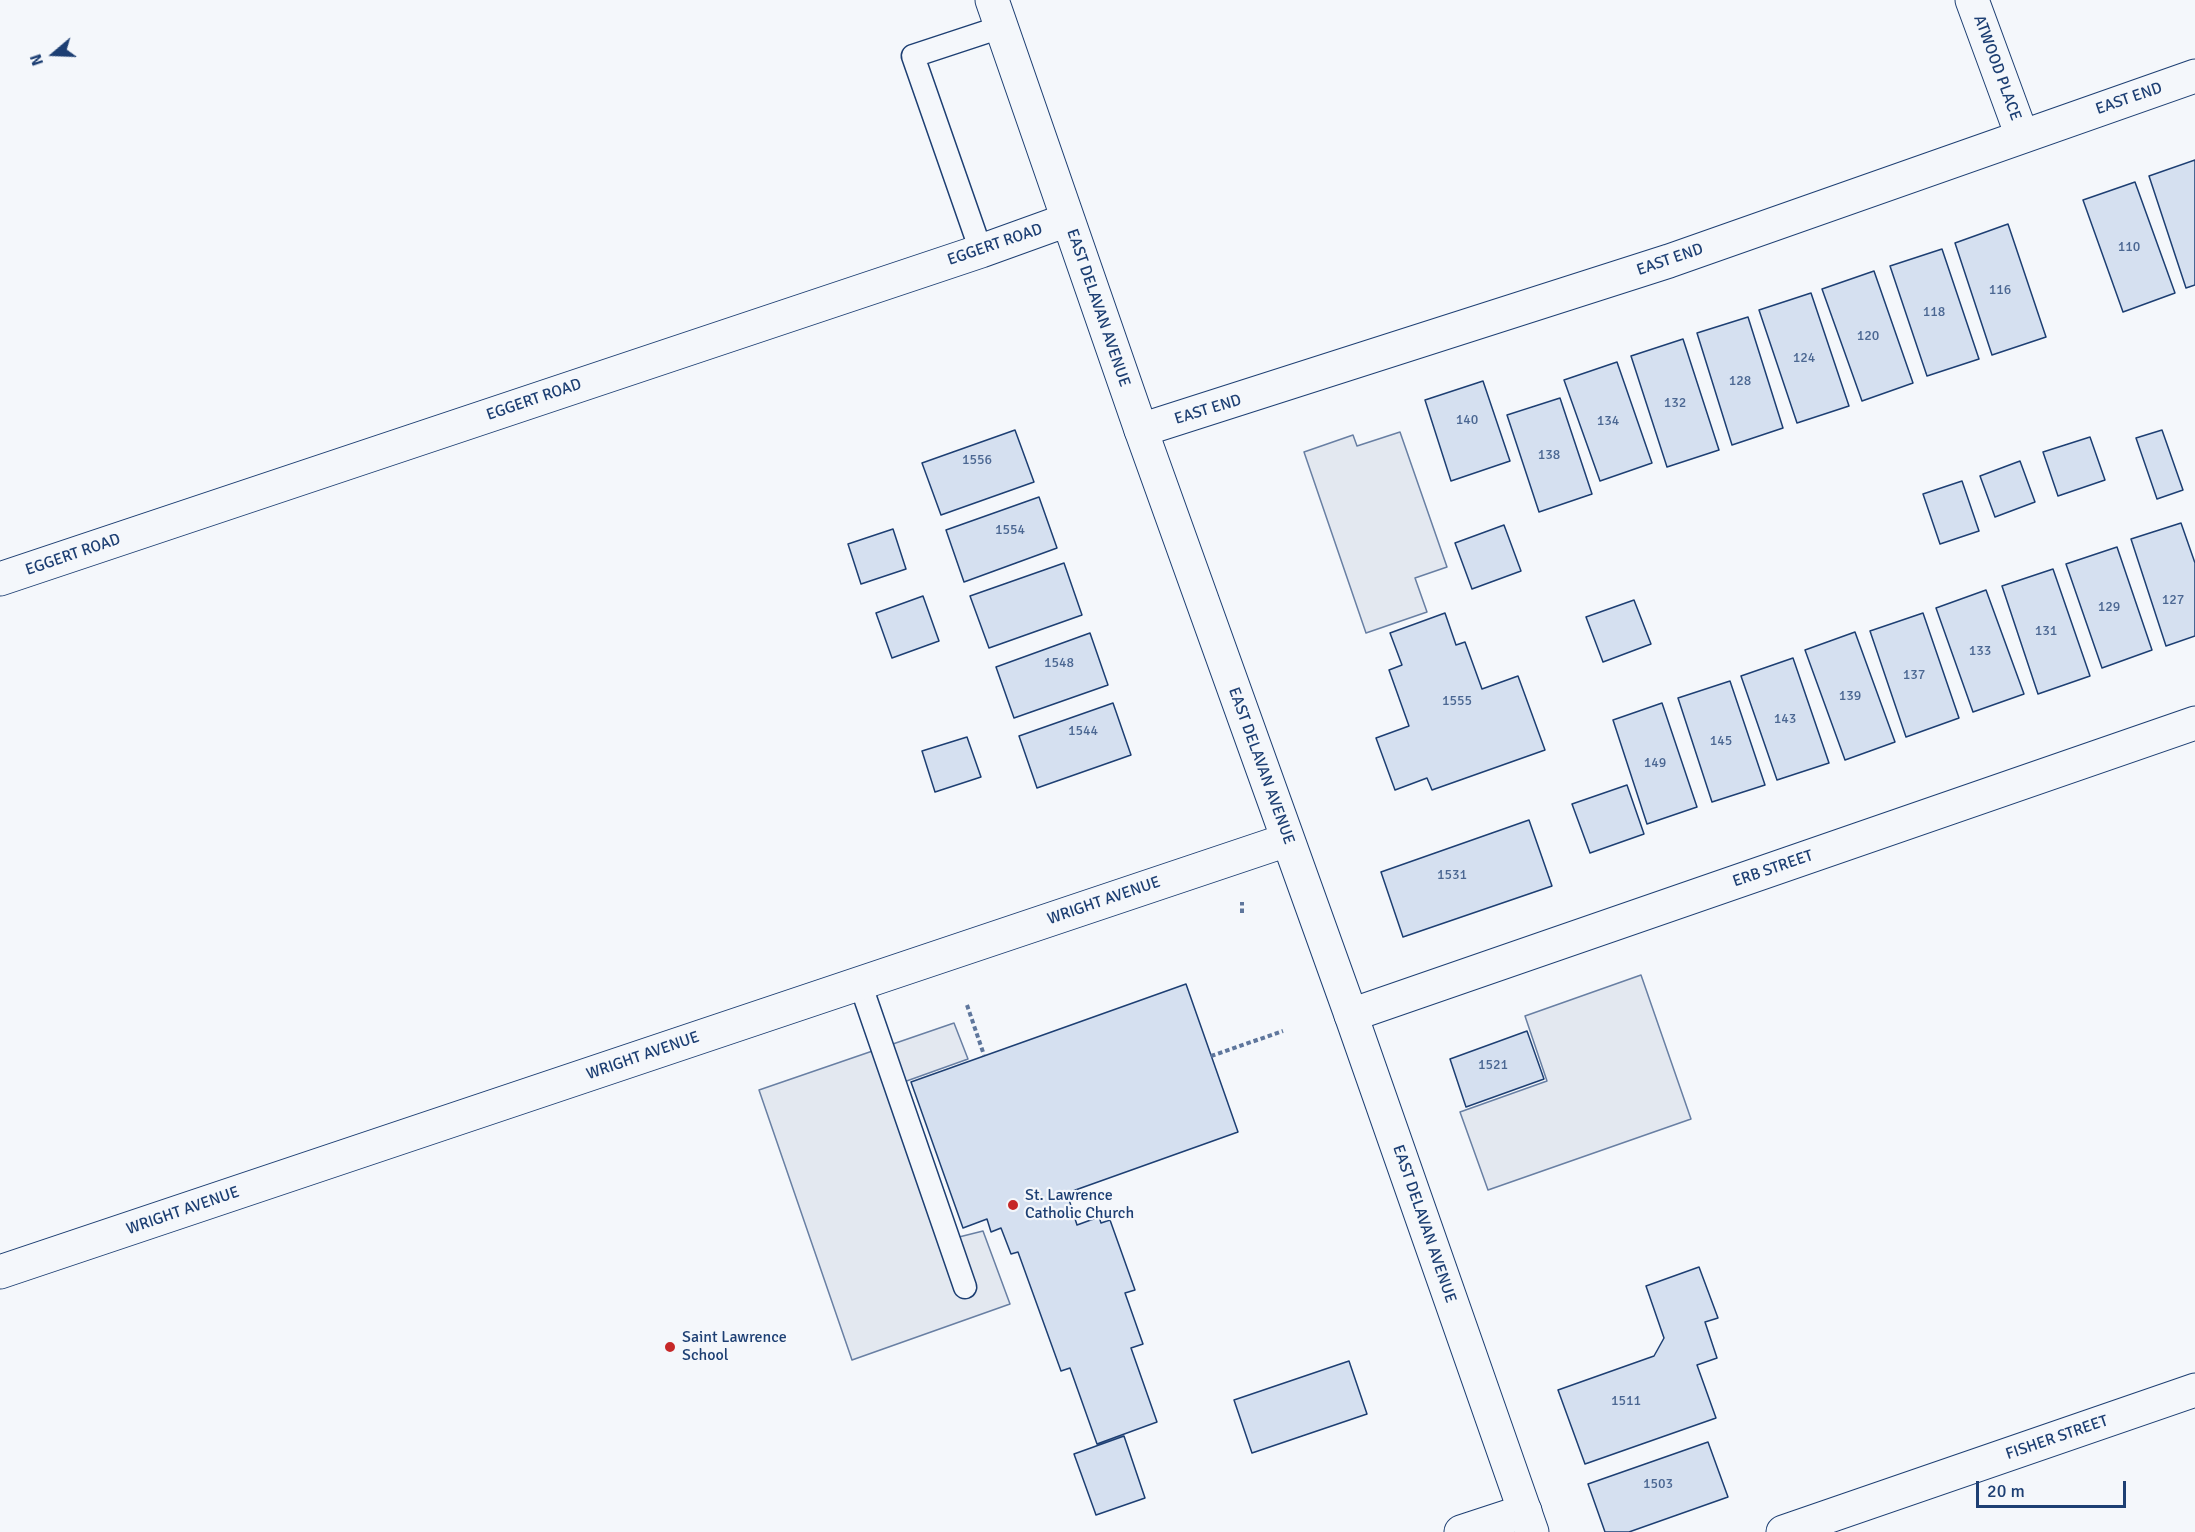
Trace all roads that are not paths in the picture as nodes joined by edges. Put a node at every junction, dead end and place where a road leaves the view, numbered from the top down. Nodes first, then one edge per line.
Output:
1 (1972, 0) edge
2 (996, 14) edge
3 (2195, 76) edge
4 (2022, 136) junction
5 (1067, 220) junction
6 (981, 251) junction
7 (1141, 430) junction
8 (0, 579) edge
9 (2195, 723) edge
10 (1287, 840) junction
11 (860, 983) junction
12 (1351, 1015) junction
13 (0, 1272) edge
14 (965, 1287) dead end
15 (2195, 1390) edge
16 (1529, 1521) edge
17 (1461, 1532) edge
18 (1783, 1532) edge

1 - 4 street, ATWOOD PLACE
2 - 5 street, EAST DELAVAN AVENUE
2 - 6 lane
3 - 4 street, EAST END
4 - 7 street, EAST END
5 - 6 street, EGGERT ROAD
5 - 7 street, EAST DELAVAN AVENUE
6 - 8 street, EGGERT ROAD
7 - 10 street, EAST DELAVAN AVENUE
9 - 12 street, ERB STREET
10 - 11 street, WRIGHT AVENUE
10 - 12 street, EAST DELAVAN AVENUE
11 - 13 street, WRIGHT AVENUE
11 - 14 lane
12 - 16 street, EAST DELAVAN AVENUE
15 - 18 street, FISHER STREET
16 - 17 street

